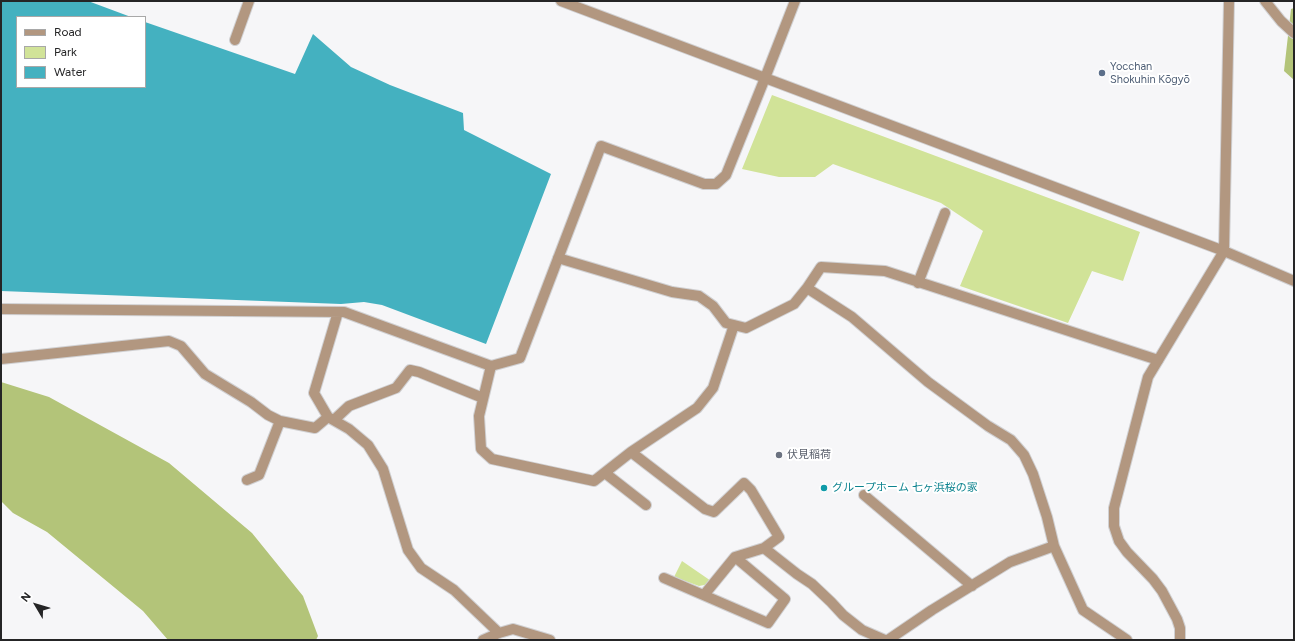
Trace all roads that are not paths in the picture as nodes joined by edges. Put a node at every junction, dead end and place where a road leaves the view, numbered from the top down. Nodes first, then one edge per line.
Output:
1 (249, 1) edge
2 (561, 1) edge
3 (795, 1) edge
4 (1229, 1) edge
5 (1265, 1) edge
6 (1294, 33) edge
7 (235, 40) dead end
8 (765, 78) junction
9 (945, 213) dead end
10 (1224, 251) junction
11 (558, 258) junction
12 (1294, 280) edge
13 (918, 283) junction
14 (807, 288) junction
15 (1, 309) edge
16 (338, 312) junction
17 (734, 325) junction
18 (1, 359) edge
19 (1158, 360) junction
20 (491, 366) junction
21 (483, 398) junction
22 (331, 418) junction
23 (280, 421) junction
24 (631, 452) junction
25 (605, 473) junction
26 (247, 480) dead end
27 (864, 495) dead end
28 (646, 505) dead end
29 (1054, 546) junction
30 (764, 548) junction
31 (735, 557) junction
32 (664, 578) dead end
33 (972, 586) junction
34 (704, 595) junction
35 (499, 633) junction
36 (874, 638) edge
37 (483, 640) edge
38 (550, 640) edge
39 (887, 640) edge
40 (1128, 640) edge
41 (1180, 640) edge

1 - 7 street
2 - 8 street
3 - 8 street
4 - 10 street
5 - 6 street
8 - 10 street
8 - 11 street
9 - 13 street
10 - 12 street
10 - 19 street
11 - 17 street
11 - 20 street
13 - 14 street
13 - 19 street
14 - 17 street
14 - 29 street
15 - 16 street
16 - 20 street
16 - 22 street
17 - 24 street
18 - 23 street
19 - 41 street
20 - 21 street
21 - 22 street
21 - 25 street
22 - 23 street
22 - 35 street
23 - 26 street
24 - 25 street
24 - 30 street
25 - 28 street
27 - 33 street
29 - 33 street
29 - 40 street
30 - 31 street
30 - 36 street
31 - 34 street
31 - 34 street
32 - 34 street
33 - 39 street
35 - 37 street
35 - 38 street
36 - 39 street

